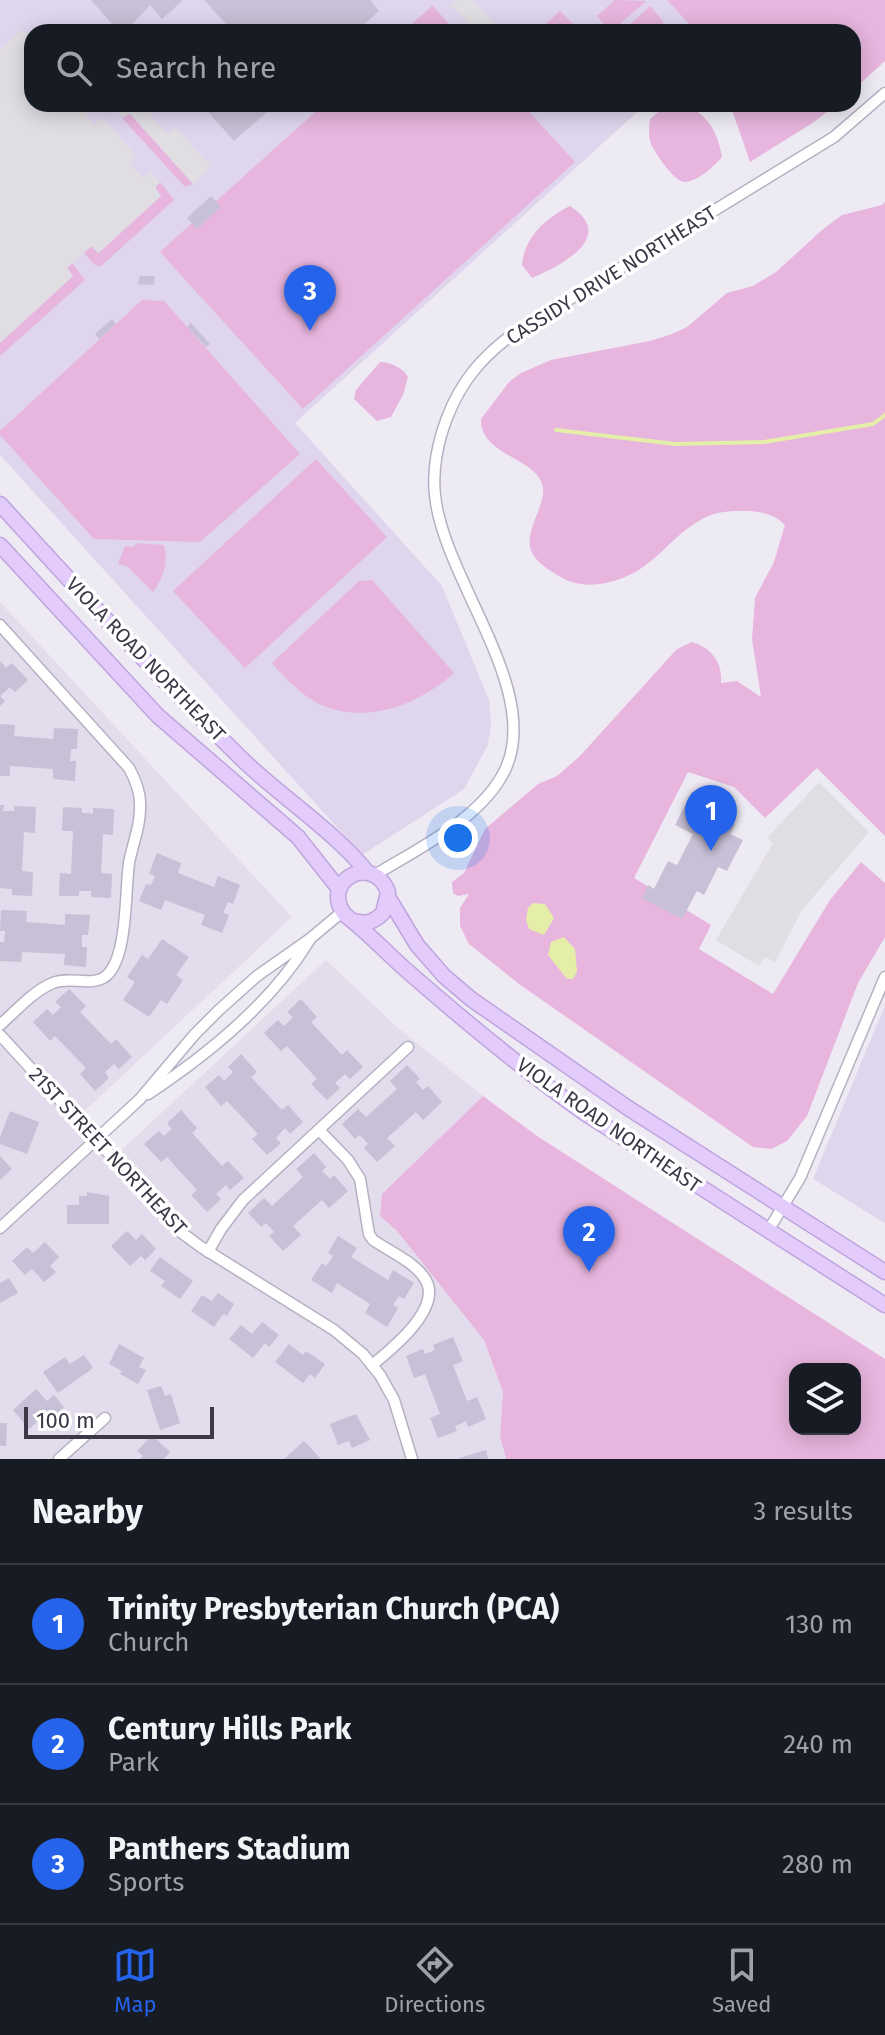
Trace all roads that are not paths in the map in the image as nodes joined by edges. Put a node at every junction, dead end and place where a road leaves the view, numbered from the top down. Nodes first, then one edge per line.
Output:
1 (885, 93) edge
2 (0, 504) edge
3 (0, 545) edge
4 (0, 625) edge
5 (372, 874) junction
6 (339, 889) junction
7 (388, 897) junction
8 (346, 916) junction
9 (311, 938) junction
10 (885, 977) edge
11 (0, 1025) edge
12 (0, 1035) edge
13 (408, 1047) dead end
14 (140, 1099) junction
15 (319, 1130) junction
16 (97, 1140) junction
17 (783, 1207) junction
18 (0, 1228) edge
19 (768, 1231) junction
20 (208, 1252) junction
21 (885, 1272) edge
22 (885, 1305) edge
23 (372, 1365) junction
24 (105, 1418) dead end
25 (59, 1459) edge
26 (412, 1459) edge

1 - 5 street, CASSIDY DRIVE NORTHEAST
2 - 5 main road, VIOLA ROAD NORTHEAST
3 - 6 main road, VIOLA ROAD NORTHEAST
4 - 11 street
5 - 6 main road
5 - 7 main road
6 - 8 main road
7 - 8 main road
7 - 17 main road, VIOLA ROAD NORTHEAST
8 - 9 street
8 - 19 main road, VIOLA ROAD NORTHEAST
9 - 14 street
9 - 14 street
10 - 17 street
12 - 16 street, 21ST STREET NORTHEAST
13 - 15 street
14 - 16 street
15 - 20 street
15 - 23 street
16 - 18 street
16 - 20 street, 21ST STREET NORTHEAST
17 - 19 street
17 - 21 main road, VIOLA ROAD NORTHEAST
19 - 22 main road, VIOLA ROAD NORTHEAST
20 - 23 street, 21ST STREET NORTHEAST
23 - 26 street, 21ST STREET NORTHEAST
24 - 25 street

